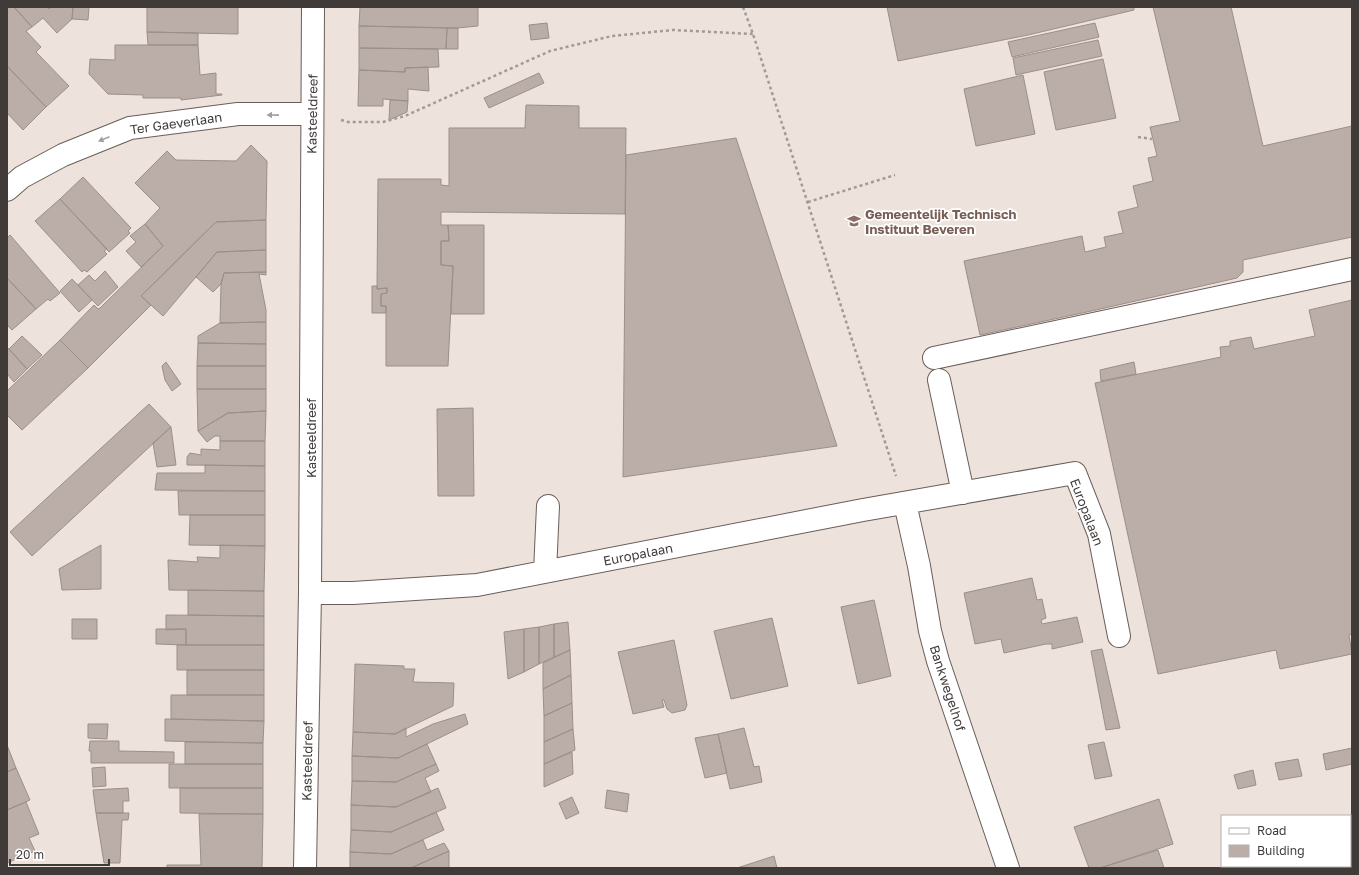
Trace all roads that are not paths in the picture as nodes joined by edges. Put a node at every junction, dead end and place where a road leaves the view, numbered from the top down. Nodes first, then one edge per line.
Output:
1 (313, 7) edge
2 (312, 114) junction
3 (7, 190) edge
4 (1352, 268) edge
5 (934, 358) dead end
6 (939, 380) dead end
7 (963, 492) junction
8 (905, 503) junction
9 (548, 506) dead end
10 (545, 572) junction
11 (310, 593) junction
12 (1119, 636) dead end
13 (305, 868) edge
14 (1008, 868) edge

1 - 2 street, Kasteeldreef
2 -> 3 street, Ter Gaeverlaan
2 - 11 street, Kasteeldreef
4 - 5 street
6 - 7 street
7 - 8 street, Europalaan
7 - 12 street, Europalaan
8 - 10 street, Europalaan
8 - 14 street, Bankwegelhof
9 - 10 street
10 - 11 street, Europalaan
11 - 13 street, Kasteeldreef

